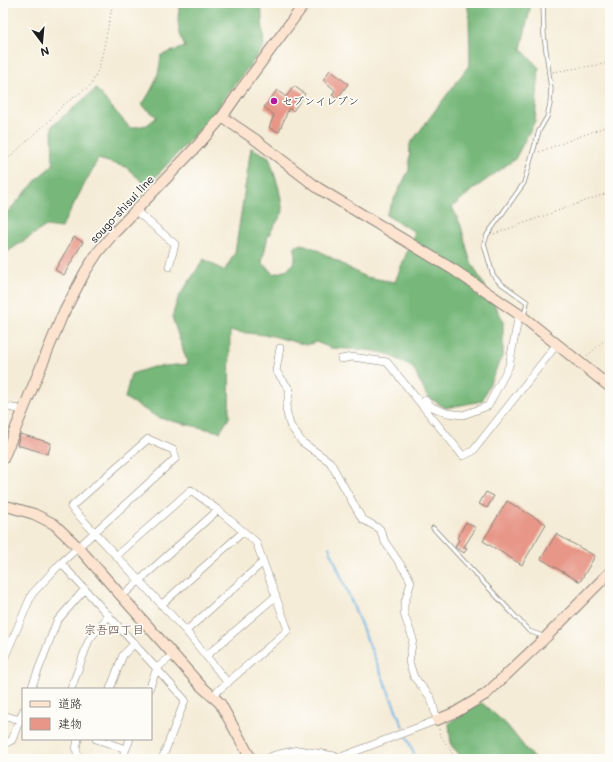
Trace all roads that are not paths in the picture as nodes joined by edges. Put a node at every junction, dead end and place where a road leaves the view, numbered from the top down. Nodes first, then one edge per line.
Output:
1 (305, 3) edge
2 (543, 3) edge
3 (222, 117) junction
4 (136, 211) junction
5 (169, 267) dead end
6 (521, 315) junction
7 (557, 344) junction
8 (280, 348) dead end
9 (341, 359) dead end
10 (610, 388) edge
11 (425, 400) dead end
12 (3, 406) edge
13 (23, 410) junction
14 (3, 459) edge
15 (3, 504) edge
16 (218, 510) junction
17 (433, 528) dead end
18 (243, 532) junction
19 (94, 533) junction
20 (78, 547) junction
21 (116, 556) junction
22 (263, 562) junction
23 (61, 563) junction
24 (610, 572) edge
25 (139, 581) junction
26 (84, 589) junction
27 (122, 596) junction
28 (276, 596) junction
29 (162, 605) junction
30 (109, 615) junction
31 (186, 631) junction
32 (546, 637) junction
33 (135, 643) junction
34 (174, 654) junction
35 (206, 656) junction
36 (3, 661) edge
37 (158, 668) junction
38 (228, 683) junction
39 (32, 688) edge
40 (71, 688) edge
41 (110, 688) edge
42 (149, 688) edge
43 (212, 696) junction
44 (3, 715) edge
45 (437, 720) junction
46 (21, 721) edge
47 (78, 740) edge
48 (99, 740) edge
49 (130, 740) edge
50 (3, 745) edge
51 (126, 749) junction
52 (79, 759) edge
53 (122, 759) edge
54 (162, 759) edge
55 (251, 759) edge
56 (265, 759) edge

1 - 3 street, sougo-shisui line
2 - 6 lane
3 - 4 street, sougo-shisui line
3 - 6 street
4 - 5 street
4 - 13 street, sougo-shisui line
6 - 7 street
6 - 11 street
7 - 9 street
7 - 10 street
8 - 45 street
12 - 13 street
13 - 14 street, sougo-shisui line
15 - 20 street
16 - 18 street
16 - 21 street
16 - 25 street
17 - 32 lane
18 - 22 street
18 - 29 street
19 - 19 street
19 - 20 street
19 - 21 street
20 - 23 street
20 - 27 street
21 - 25 street
22 - 28 street
22 - 31 street
23 - 26 street
23 - 36 street
24 - 32 street
25 - 27 street
25 - 29 street
26 - 30 street
26 - 39 street
27 - 34 street
28 - 35 street
28 - 38 street
29 - 31 street
30 - 33 street
30 - 40 street
31 - 35 street
32 - 45 street
33 - 37 street
33 - 41 street
34 - 37 street
34 - 43 street
35 - 38 street
37 - 42 street
37 - 54 street
38 - 43 street
43 - 55 street
44 - 46 street
45 - 56 street
46 - 50 street
47 - 52 street
48 - 51 street
49 - 51 street
51 - 53 street

